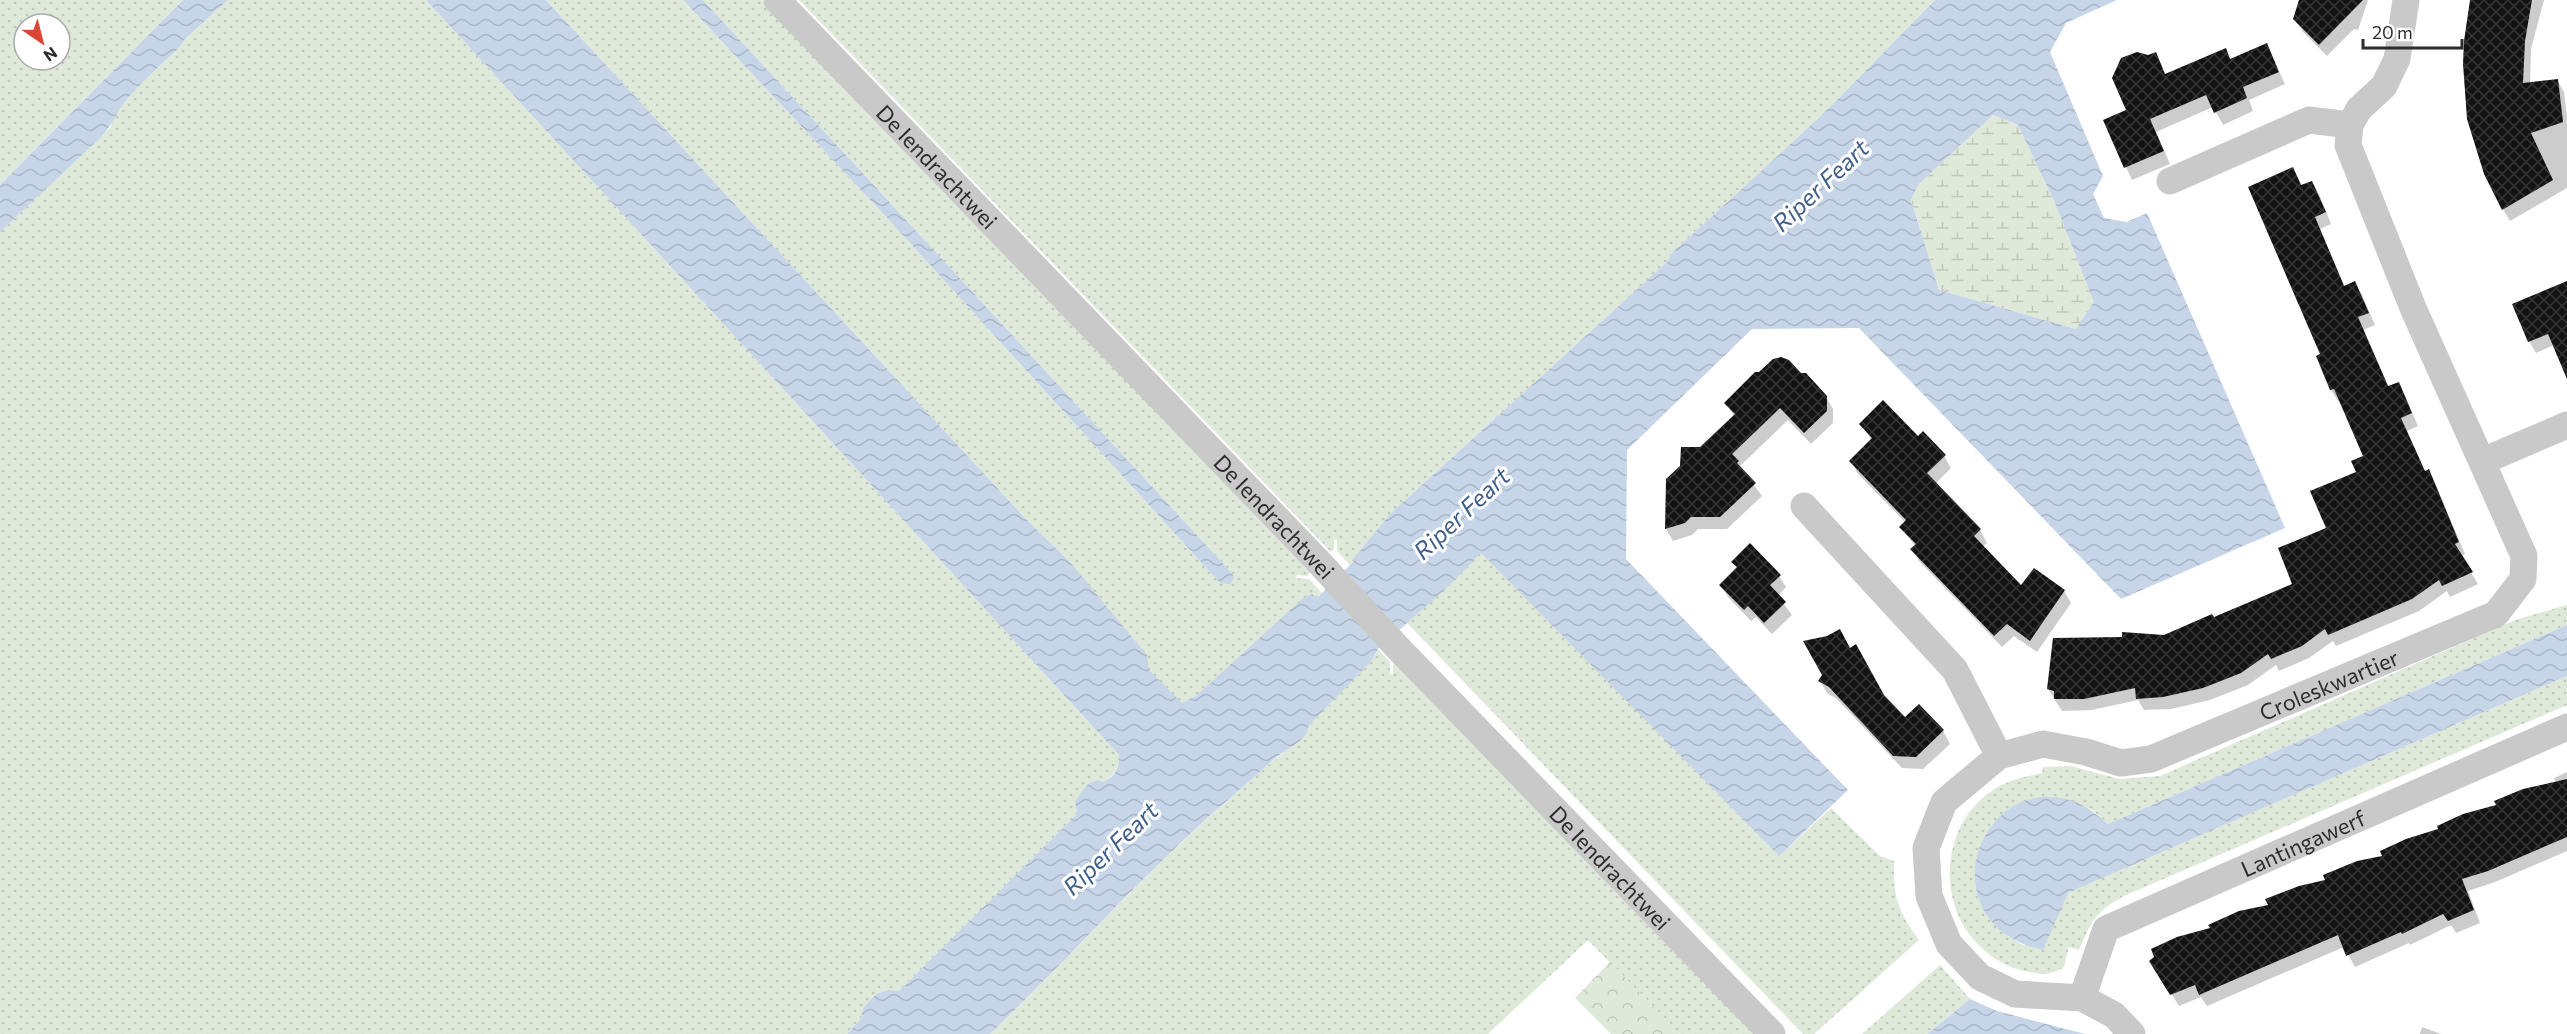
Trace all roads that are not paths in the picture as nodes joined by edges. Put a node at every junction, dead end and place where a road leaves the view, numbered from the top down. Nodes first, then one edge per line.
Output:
1 (777, 0) edge
2 (2406, 0) edge
3 (2350, 125) junction
4 (2170, 181) dead end
5 (2567, 425) edge
6 (2483, 461) junction
7 (1804, 506) dead end
8 (2567, 727) edge
9 (1998, 756) junction
10 (2082, 998) junction
11 (1772, 1034) edge
12 (2132, 1034) edge

1 - 11 street, De Iendrachtwei
2 - 3 street
3 - 4 street
3 - 6 street, Croleskwartier
5 - 6 street
6 - 9 street, Croleskwartier
7 - 9 street
8 - 10 street, Lantingawerf
9 - 10 street, Croleskwartier
10 - 12 street, Croleskwartier

